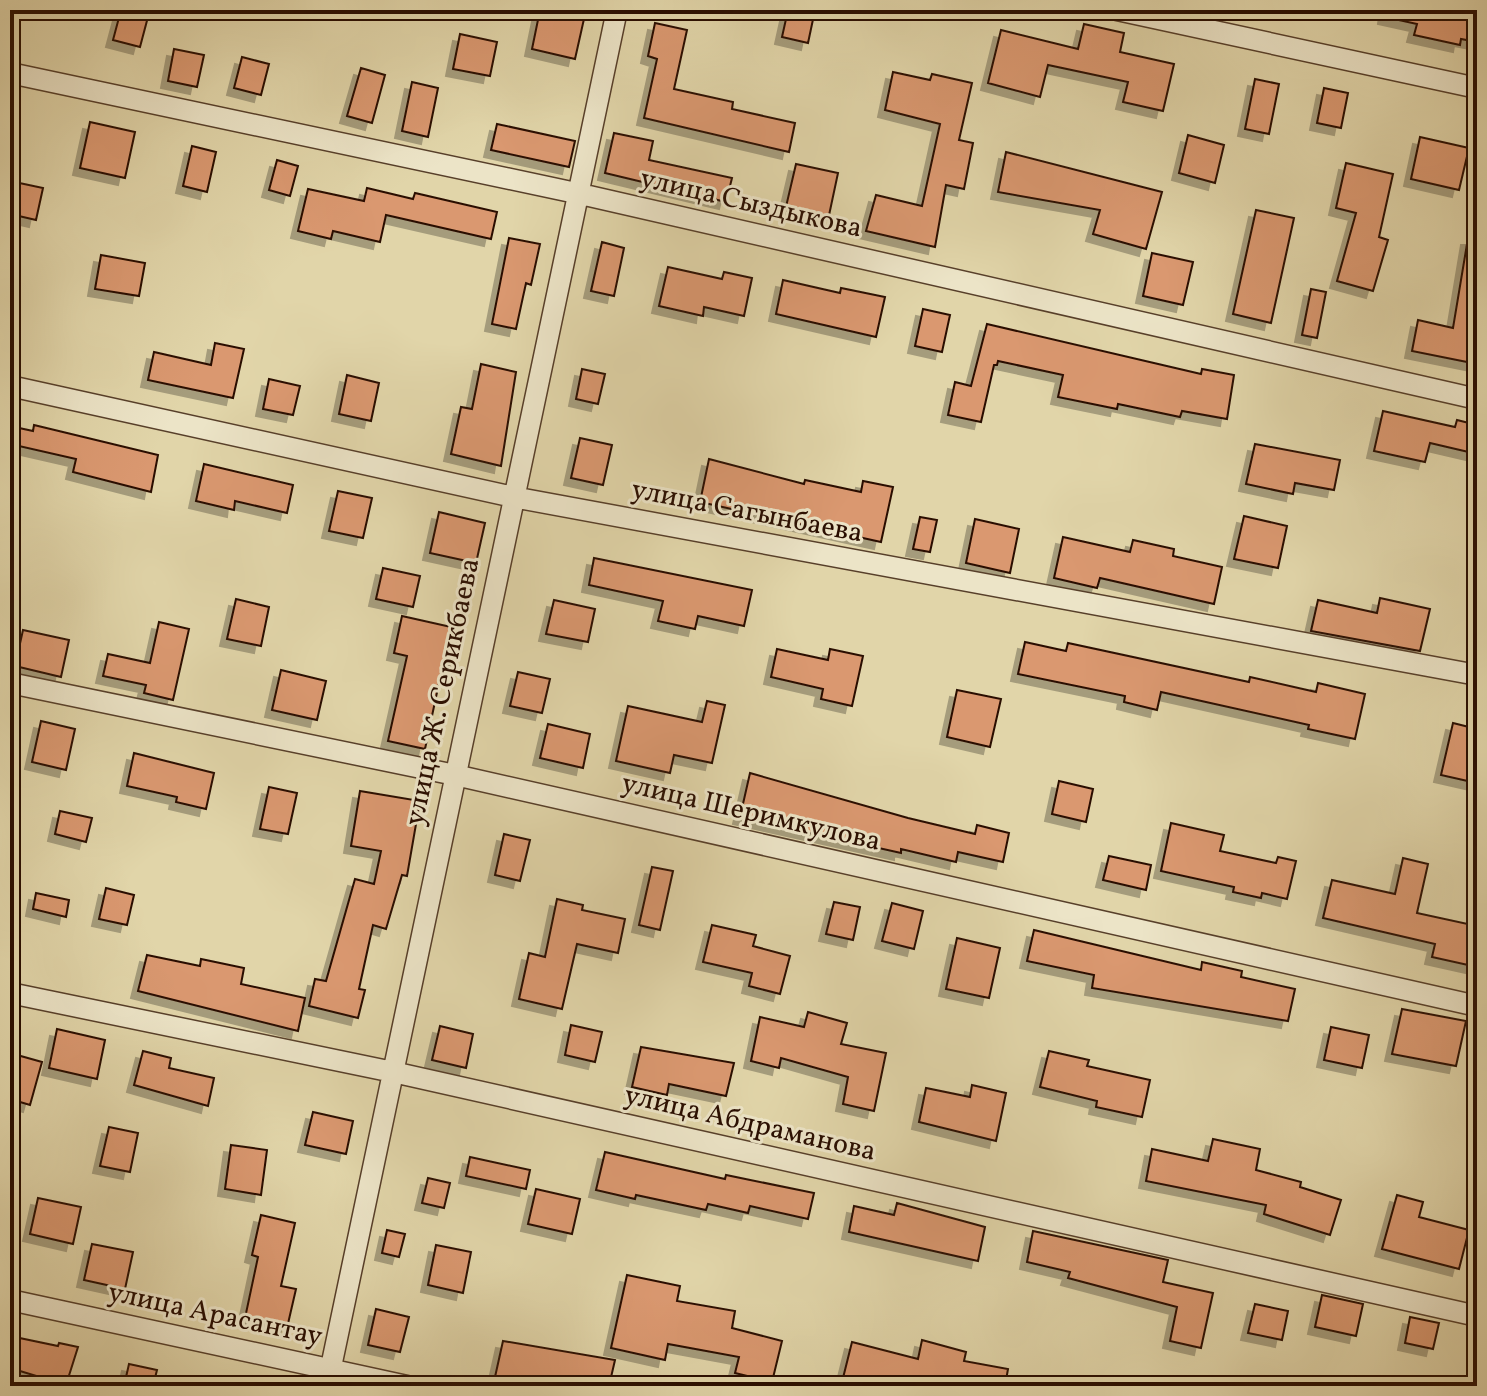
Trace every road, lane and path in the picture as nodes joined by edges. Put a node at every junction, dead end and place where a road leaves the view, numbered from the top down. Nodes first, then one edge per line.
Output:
1 (617, 10) edge
2 (1117, 10) edge
3 (10, 73) edge
4 (1477, 88) edge
5 (576, 193) junction
6 (10, 386) edge
7 (1477, 399) edge
8 (513, 497) junction
9 (1477, 675) edge
10 (10, 683) edge
11 (455, 775) junction
12 (10, 993) edge
13 (1477, 1006) edge
14 (393, 1072) junction
15 (10, 1300) edge
16 (1477, 1316) edge
17 (328, 1377) edge
18 (407, 1386) edge

1 - 5 street, улица Ж. Серикбаева
2 - 4 street
3 - 5 street, улица Сыздыкова
5 - 7 street, улица Сыздыкова
5 - 8 street, улица Ж. Серикбаева
6 - 8 street, улица Сагынбаева
8 - 9 street, улица Сагынбаева
8 - 11 street, улица Ж. Серикбаева
10 - 11 street, улица Шеримкулова
11 - 13 street, улица Шеримкулова
11 - 14 street, улица Ж. Серикбаева
12 - 14 street, улица Абдраманова
14 - 16 street, улица Абдраманова
14 - 17 street, улица Ж. Серикбаева
15 - 17 street, улица Арасантау
17 - 18 street, улица Арасантау

